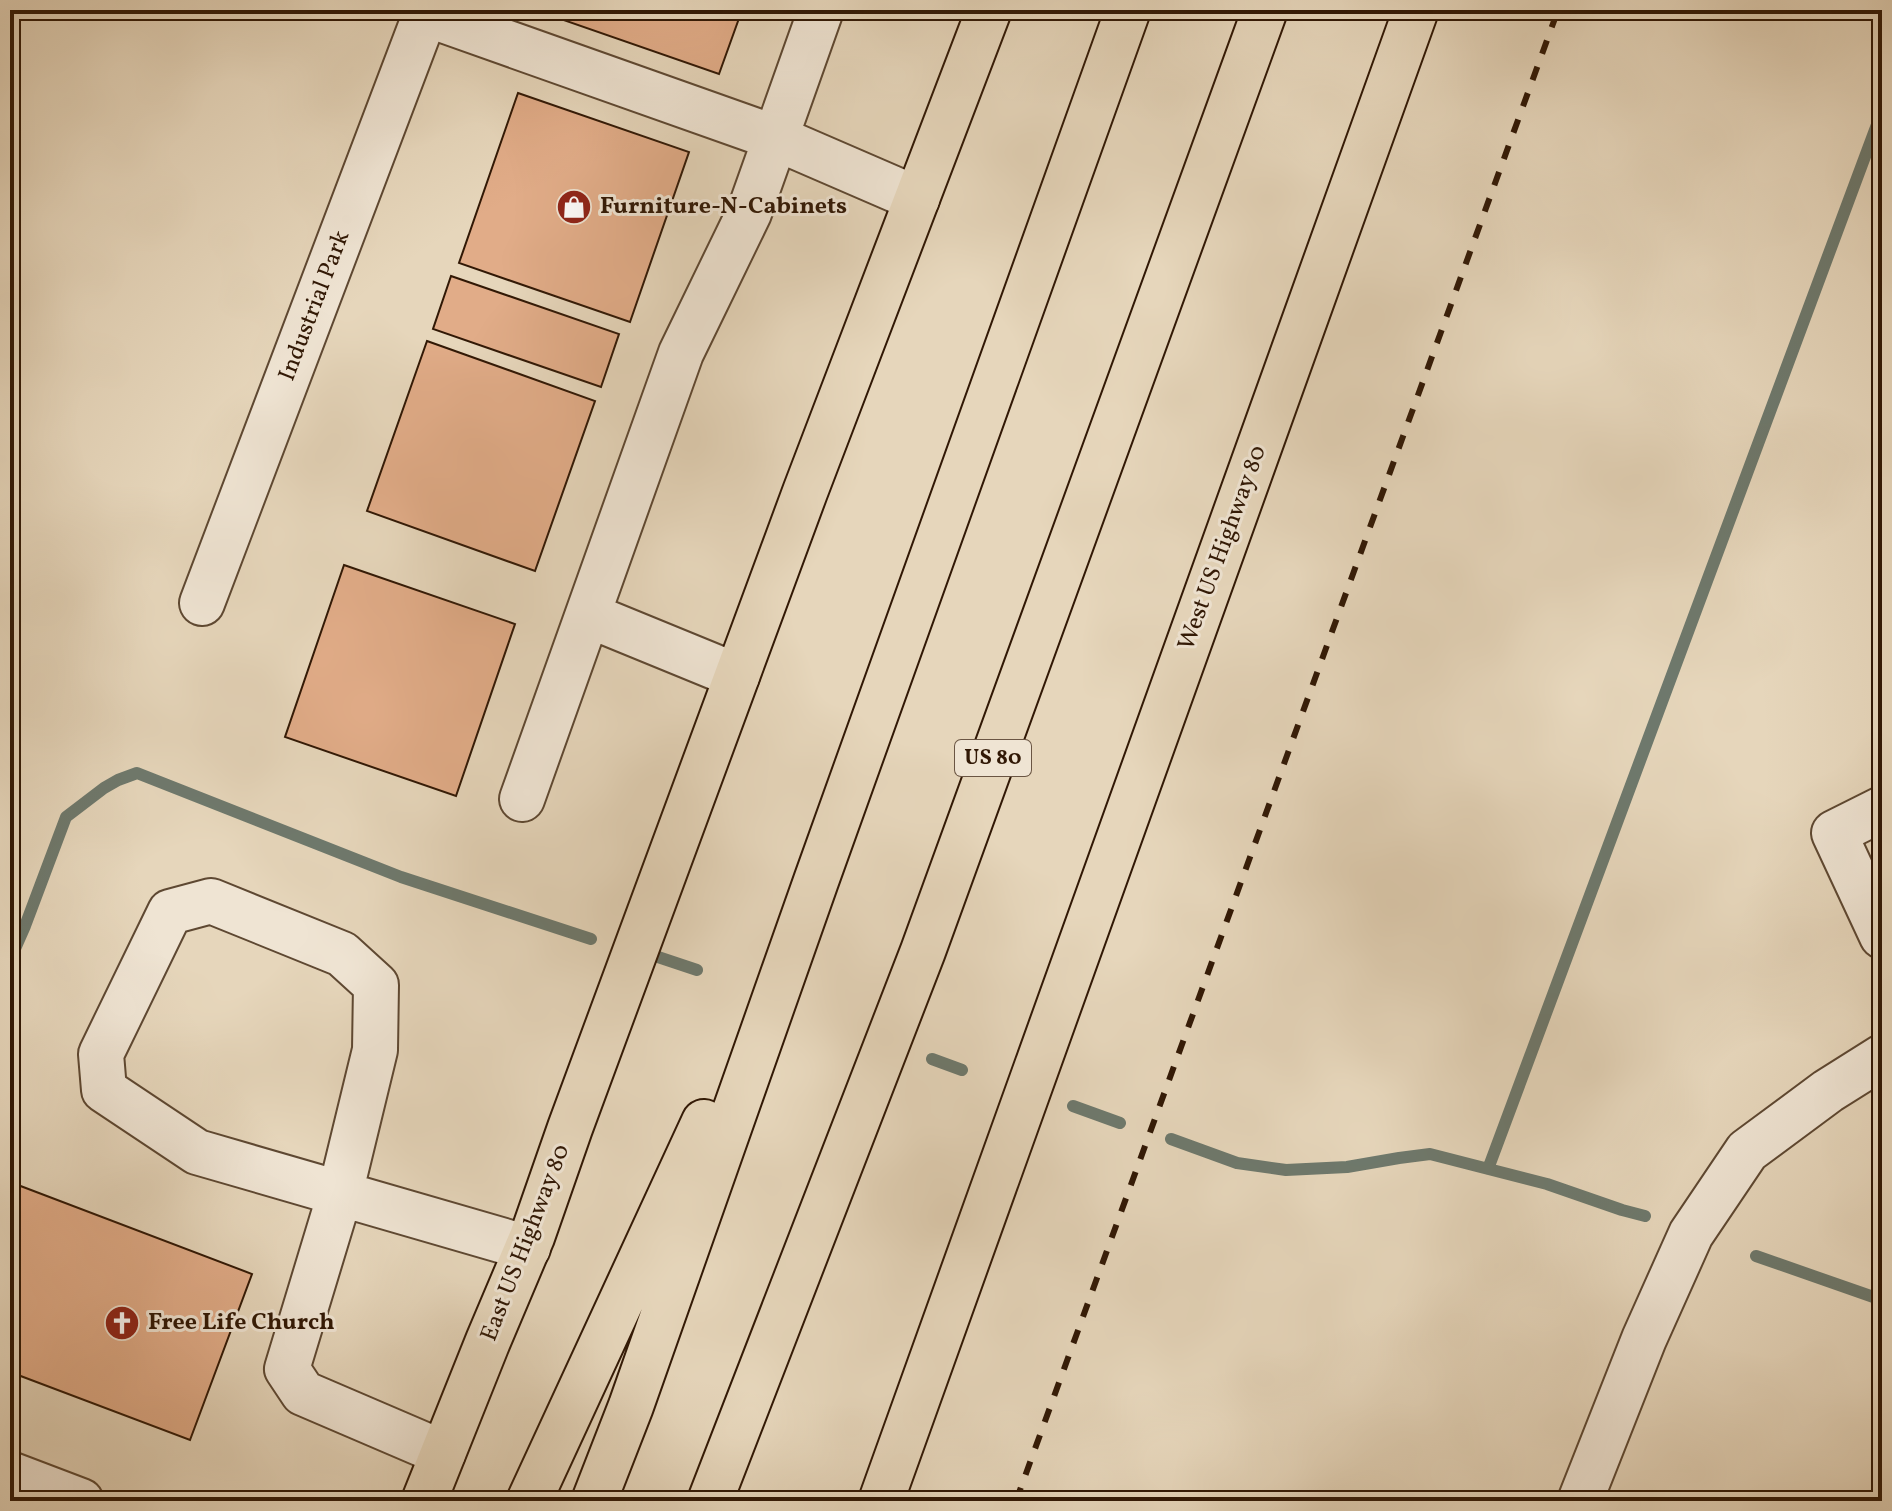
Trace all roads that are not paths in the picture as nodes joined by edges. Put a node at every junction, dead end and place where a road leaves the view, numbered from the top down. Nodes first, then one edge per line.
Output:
1 (821, 10) edge
2 (989, 10) edge
3 (1128, 10) edge
4 (1265, 10) edge
5 (1416, 10) edge
6 (427, 12) edge
7 (776, 138) junction
8 (917, 199) junction
9 (202, 603) dead end
10 (588, 615) junction
11 (737, 676) junction
12 (522, 799) dead end
13 (1882, 809) edge
14 (816, 881) junction
15 (1882, 936) edge
16 (1882, 1057) edge
17 (340, 1194) junction
18 (528, 1248) junction
19 (443, 1453) junction
20 (10, 1474) edge
21 (81, 1501) edge
22 (424, 1501) edge
23 (529, 1501) edge
24 (594, 1501) edge
25 (710, 1501) edge
26 (881, 1501) edge
27 (1580, 1501) edge

1 - 7 lane
2 - 8 main road
3 - 14 main road
4 - 25 main road, US 80
5 - 26 main road, West US Highway 80
6 - 7 lane
6 - 9 lane, Industrial Park
7 - 8 lane
7 - 10 lane
8 - 11 main road
10 - 11 lane
10 - 12 lane
11 - 18 main road, East US Highway 80
13 - 15 lane
14 - 23 main road
14 - 24 main road
16 - 27 lane
17 - 17 lane
17 - 18 lane
17 - 19 lane
18 - 19 main road, East US Highway 80
19 - 22 main road, East US Highway 80
20 - 21 lane

